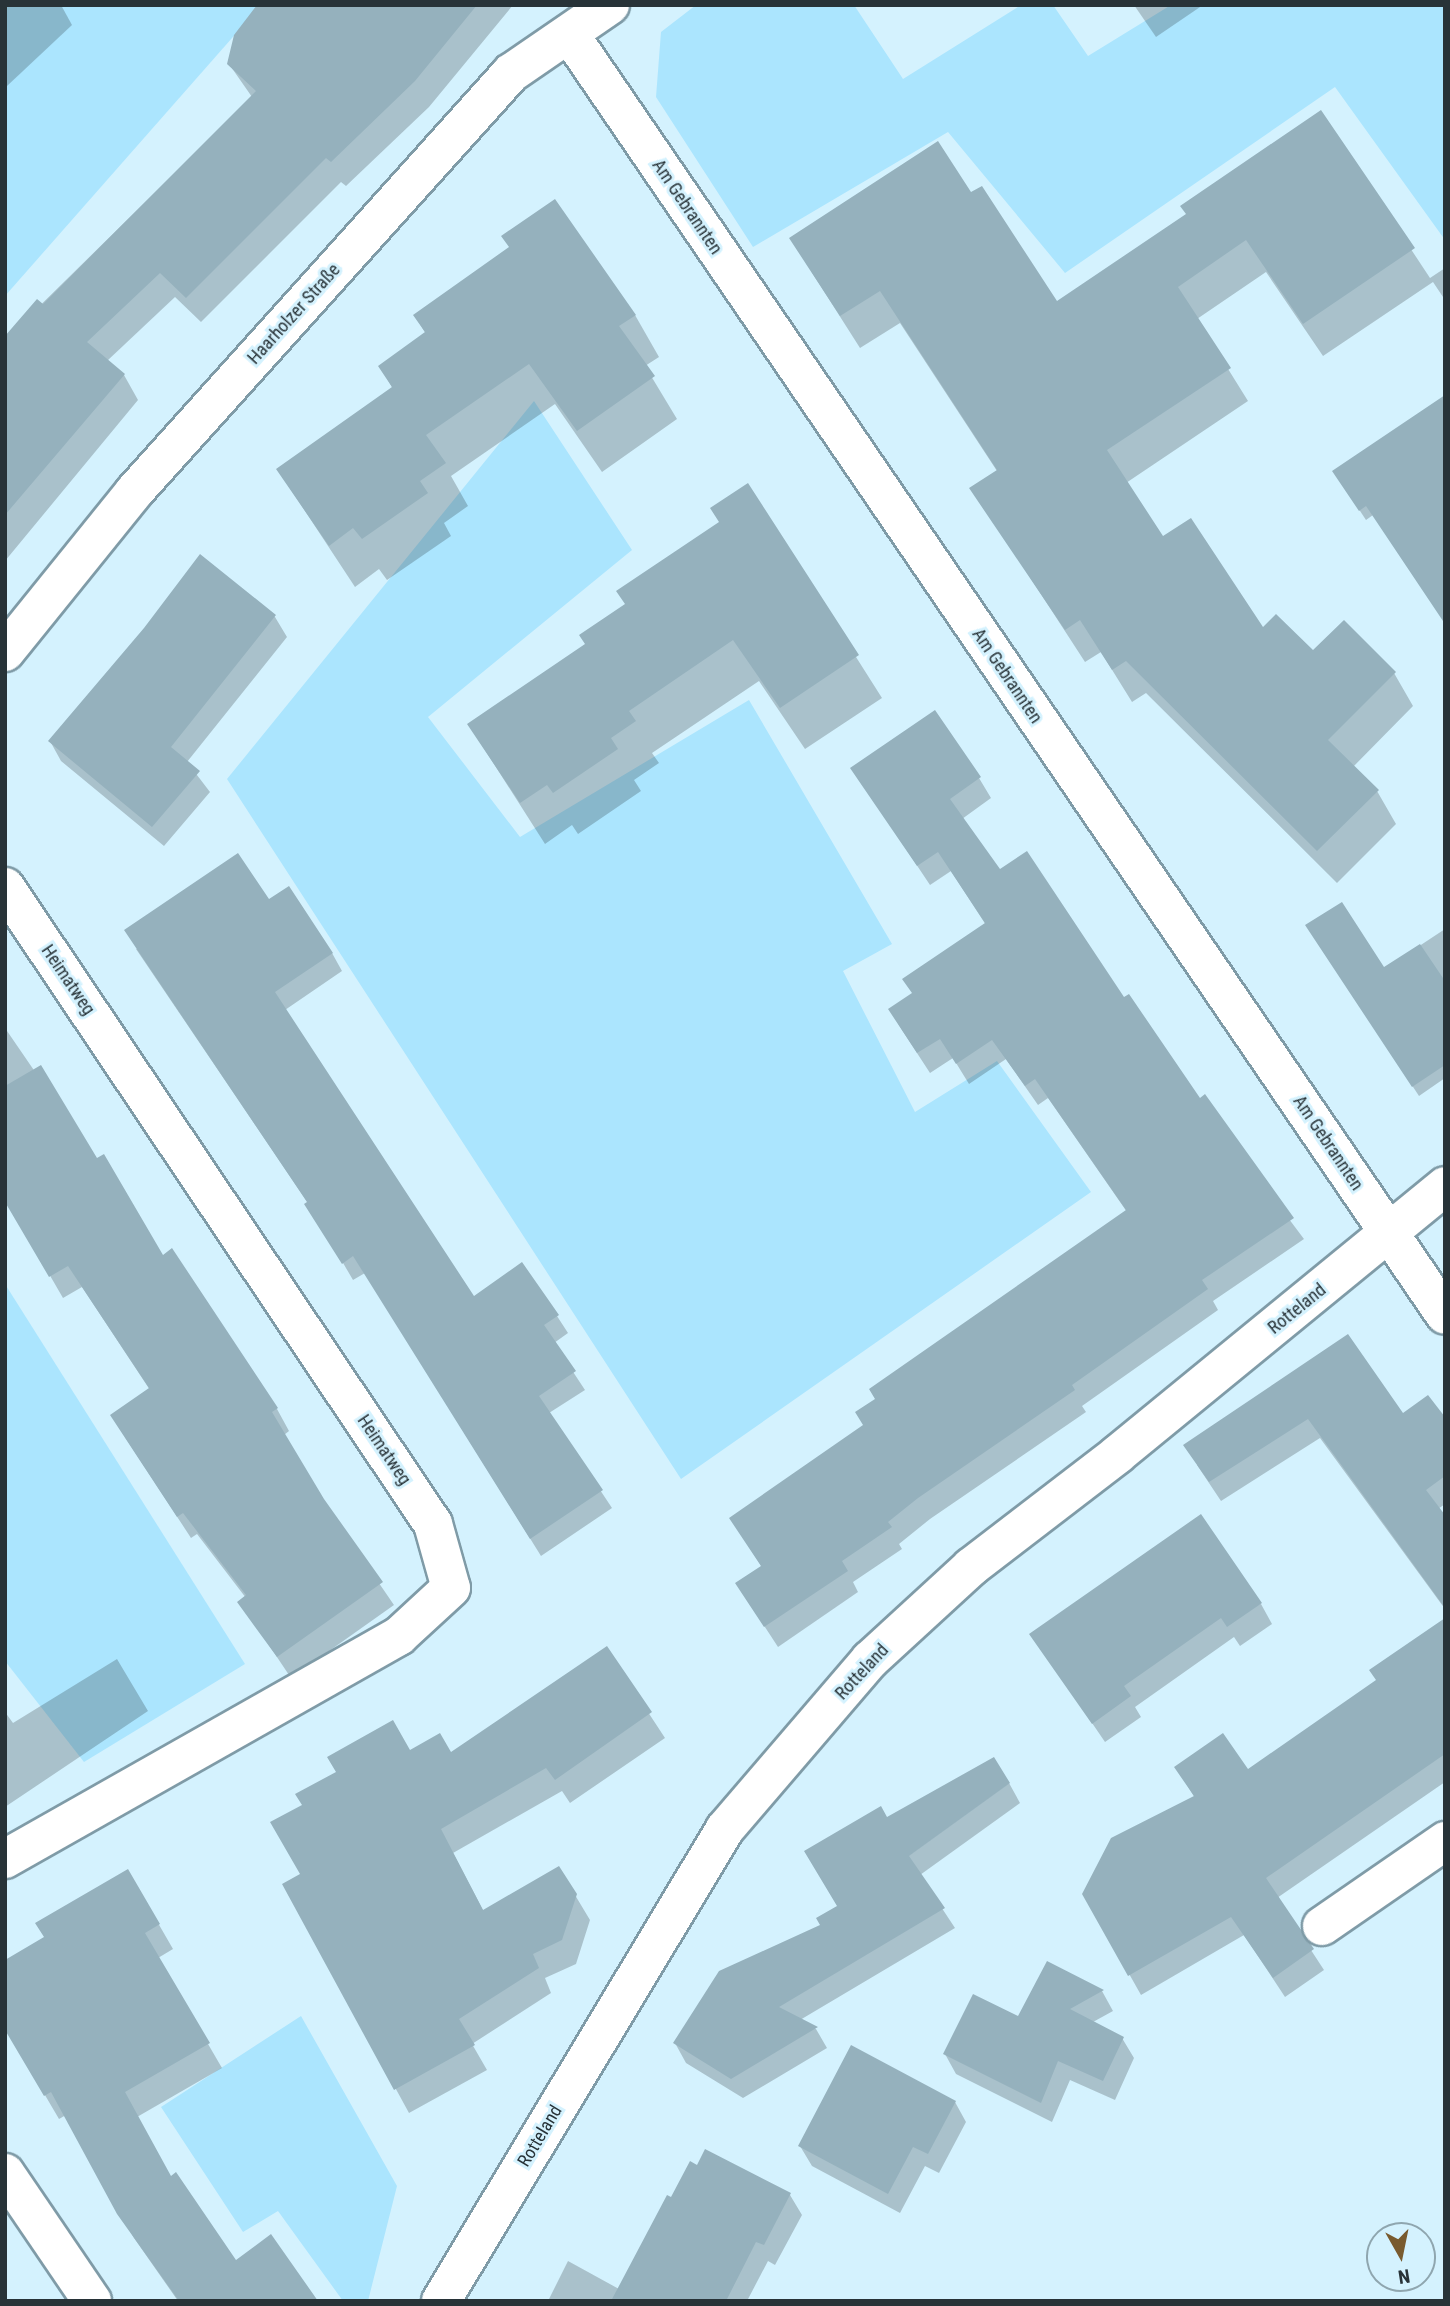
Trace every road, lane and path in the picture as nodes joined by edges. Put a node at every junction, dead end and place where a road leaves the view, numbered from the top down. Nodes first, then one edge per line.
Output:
1 (610, 5) edge
2 (570, 35) junction
3 (5, 652) edge
4 (5, 887) edge
5 (1445, 1186) edge
6 (1389, 1234) junction
7 (1445, 1315) edge
8 (1445, 1841) edge
9 (5, 1859) edge
10 (1322, 1926) dead end
11 (5, 2173) edge
12 (92, 2301) edge
13 (441, 2301) edge

1 - 2 street, Haarholzer Straße
2 - 3 street, Haarholzer Straße
2 - 6 street, Am Gebrannten
4 - 9 street, Heimatweg
5 - 6 street, Rotteland
6 - 7 street, Am Gebrannten
6 - 13 street, Rotteland
8 - 10 street
11 - 12 street

